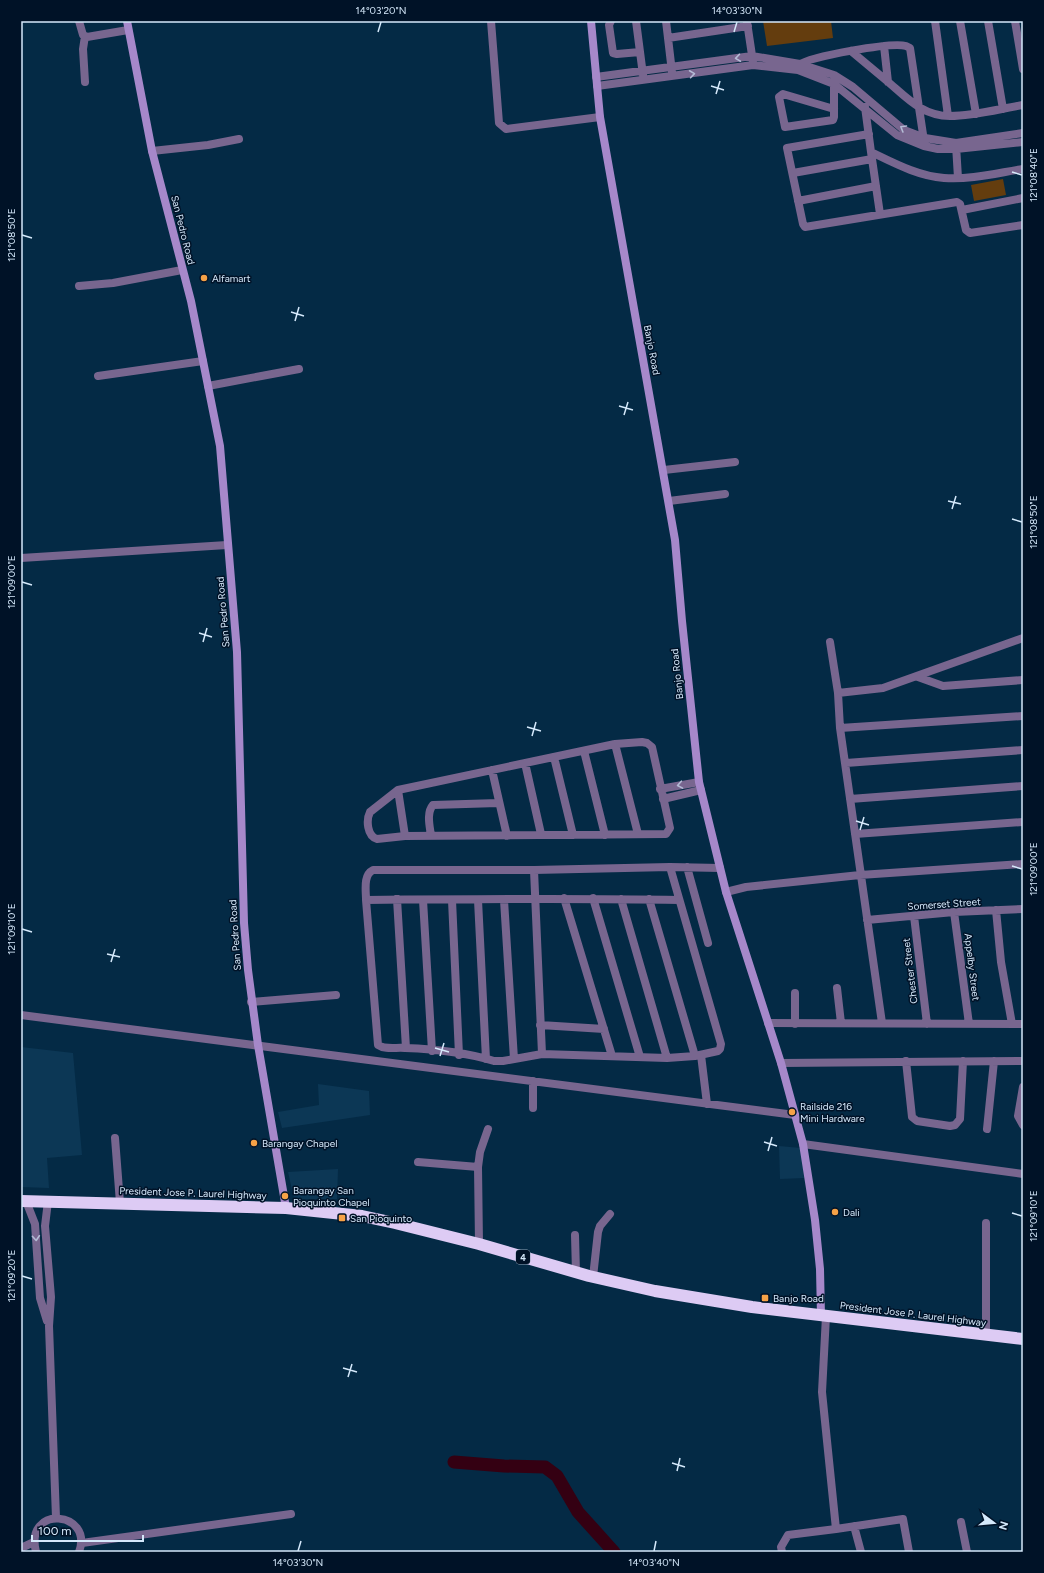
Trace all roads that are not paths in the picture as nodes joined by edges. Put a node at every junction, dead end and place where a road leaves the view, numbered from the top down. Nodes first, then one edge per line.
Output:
1 (79, 21) edge
2 (128, 21) edge
3 (491, 21) edge
4 (591, 21) edge
5 (610, 21) edge
6 (636, 21) edge
7 (666, 21) edge
8 (935, 21) edge
9 (960, 21) edge
10 (988, 21) edge
11 (1015, 21) edge
12 (748, 24) edge
13 (128, 30) junction
14 (85, 36) junction
15 (668, 38) junction
16 (884, 46) junction
17 (851, 51) junction
18 (640, 52) junction
19 (752, 56) junction
20 (710, 62) junction
21 (753, 65) junction
22 (672, 67) junction
23 (799, 67) junction
24 (1023, 69) edge
25 (643, 71) junction
26 (712, 71) junction
27 (631, 72) junction
28 (673, 76) junction
29 (596, 77) junction
30 (644, 80) junction
31 (834, 80) junction
32 (85, 82) dead end
33 (632, 82) junction
34 (888, 82) junction
35 (597, 86) junction
36 (864, 99) junction
37 (1023, 105) edge
38 (919, 108) junction
39 (834, 109) junction
40 (865, 109) junction
41 (1003, 109) junction
42 (976, 114) junction
43 (948, 116) junction
44 (600, 117) junction
45 (1023, 133) edge
46 (869, 134) junction
47 (239, 139) dead end
48 (1006, 140) junction
49 (924, 142) junction
50 (1023, 142) edge
51 (956, 146) junction
52 (152, 151) junction
53 (872, 156) junction
54 (1023, 169) edge
55 (793, 173) junction
56 (958, 178) junction
57 (876, 186) junction
58 (1023, 198) edge
59 (798, 201) junction
60 (962, 210) junction
61 (880, 214) junction
62 (1023, 225) edge
63 (182, 270) junction
64 (79, 286) dead end
65 (203, 361) junction
66 (299, 369) dead end
67 (98, 376) dead end
68 (208, 386) junction
69 (735, 462) dead end
70 (664, 470) junction
71 (725, 494) dead end
72 (669, 501) junction
73 (227, 545) junction
74 (21, 558) edge
75 (1023, 638) edge
76 (830, 642) dead end
77 (918, 677) junction
78 (1023, 680) edge
79 (838, 693) junction
80 (1023, 716) edge
81 (840, 728) junction
82 (615, 744) junction
83 (1023, 750) edge
84 (584, 751) junction
85 (554, 757) junction
86 (525, 763) junction
87 (846, 763) junction
88 (492, 770) junction
89 (700, 786) junction
90 (1023, 786) edge
91 (660, 789) junction
92 (398, 790) junction
93 (663, 799) junction
94 (850, 799) junction
95 (498, 803) junction
96 (1023, 822) edge
97 (541, 834) junction
98 (638, 834) junction
99 (855, 834) junction
100 (573, 835) junction
101 (605, 835) junction
102 (405, 836) junction
103 (430, 836) junction
104 (507, 836) junction
105 (1023, 864) edge
106 (670, 866) junction
107 (687, 867) junction
108 (720, 868) junction
109 (534, 870) junction
110 (860, 875) junction
111 (726, 892) junction
112 (535, 898) junction
113 (564, 898) junction
114 (594, 898) junction
115 (621, 899) junction
116 (649, 899) junction
117 (366, 900) junction
118 (397, 900) junction
119 (423, 900) junction
120 (452, 900) junction
121 (478, 900) junction
122 (504, 900) junction
123 (679, 900) junction
124 (1023, 909) edge
125 (996, 910) junction
126 (954, 912) junction
127 (914, 916) junction
128 (867, 920) junction
129 (708, 943) dead end
130 (837, 988) dead end
131 (795, 993) dead end
132 (336, 994) dead end
133 (251, 1002) junction
134 (21, 1015) edge
135 (841, 1023) junction
136 (882, 1023) junction
137 (768, 1024) junction
138 (796, 1024) junction
139 (927, 1024) junction
140 (969, 1024) junction
141 (1012, 1024) junction
142 (1023, 1024) edge
143 (540, 1025) junction
144 (604, 1029) junction
145 (258, 1046) junction
146 (406, 1048) junction
147 (432, 1051) junction
148 (542, 1054) junction
149 (460, 1055) junction
150 (612, 1056) junction
151 (698, 1056) junction
152 (640, 1057) junction
153 (667, 1058) junction
154 (486, 1059) junction
155 (514, 1060) junction
156 (906, 1061) junction
157 (963, 1061) junction
158 (994, 1061) junction
159 (1023, 1061) edge
160 (780, 1062) junction
161 (533, 1082) junction
162 (1023, 1087) edge
163 (707, 1104) junction
164 (533, 1108) dead end
165 (795, 1115) junction
166 (1023, 1125) edge
167 (488, 1129) dead end
168 (987, 1129) dead end
169 (115, 1138) dead end
170 (803, 1144) junction
171 (418, 1162) dead end
172 (478, 1167) junction
173 (1023, 1174) edge
174 (23, 1201) edge
175 (48, 1202) junction
176 (120, 1203) junction
177 (286, 1208) junction
178 (610, 1214) dead end
179 (986, 1223) dead end
180 (575, 1235) dead end
181 (479, 1244) junction
182 (576, 1272) junction
183 (593, 1277) junction
184 (51, 1297) junction
185 (40, 1298) junction
186 (823, 1316) junction
187 (49, 1326) junction
188 (986, 1335) junction
189 (1023, 1339) edge
190 (291, 1514) dead end
191 (56, 1518) junction
192 (961, 1522) dead end
193 (854, 1526) junction
194 (836, 1529) junction
195 (34, 1542) junction
196 (82, 1543) junction
197 (21, 1548) edge
198 (36, 1552) edge
199 (79, 1552) edge
200 (782, 1552) edge
201 (861, 1552) edge
202 (909, 1552) edge
203 (967, 1552) edge

1 - 14 street
2 - 13 street, San Pedro Road
3 - 44 street
4 - 29 street, Banjo Road
5 - 18 street
6 - 18 street
7 - 15 street
8 - 43 street
9 - 42 street
10 - 41 street
11 - 24 street
12 - 15 street
12 - 19 street
13 - 14 street
13 - 52 street, San Pedro Road
14 - 32 street
15 - 22 street
16 - 17 street
16 - 34 street
16 - 38 street
17 - 23 street
17 - 34 street
18 - 25 street
19 -> 20 street
19 - 21 street
19 - 23 street
20 - 22 street
20 - 26 street
21 - 23 street
21 - 26 street
22 - 25 street
22 - 28 street
23 - 31 street
25 - 27 street
25 - 30 street
28 -> 26 street
27 - 29 street
27 - 33 street
28 - 30 street
29 - 35 street, Banjo Road
30 - 33 street
31 - 36 street
31 - 39 street
31 - 40 street
33 - 35 street
34 - 38 street
35 - 44 street, Banjo Road
36 - 40 street
49 -> 36 street
37 - 41 street
38 - 43 street
38 - 49 street
39 - 39 street
40 - 46 street
40 - 49 street
41 - 42 street
42 - 43 street
44 - 70 street, Banjo Road
45 - 48 street
46 - 53 street
46 - 55 street
47 - 52 street
48 - 50 street
48 - 51 street
49 - 51 street
51 - 56 street
52 - 63 street, San Pedro Road
53 - 55 street
53 - 56 street
53 - 57 street
54 - 56 street
55 - 59 street
57 - 59 street
57 - 61 street
58 - 60 street
59 - 61 street
60 - 61 street
60 - 62 street
63 - 64 street
63 - 65 street, San Pedro Road
65 - 67 street
65 - 68 street, San Pedro Road
66 - 68 street
68 - 73 street, San Pedro Road
69 - 70 street
70 - 72 street, Banjo Road
71 - 72 street
72 - 89 street, Banjo Road
73 - 74 street
73 - 133 street, San Pedro Road
75 - 77 street
76 - 79 street
77 - 78 street
77 - 79 street
79 - 81 street
80 - 81 street
81 - 87 street
82 - 84 street
82 - 91 street
82 - 98 street
83 - 87 street
84 - 85 street
84 - 101 street
85 - 86 street
85 - 100 street
86 - 88 street
86 - 97 street
87 - 94 street
88 - 92 street
88 - 95 street
89 -> 91 street
89 - 93 street
89 - 108 street, Banjo Road
90 - 94 street
91 - 93 street
92 - 102 street
92 - 102 street
93 - 98 street
94 - 99 street
95 - 103 street
95 - 104 street
96 - 99 street
97 - 100 street
97 - 104 street
98 - 101 street
99 - 110 street
100 - 101 street
102 - 103 street
103 - 104 street
105 - 110 street
106 - 107 street
106 - 109 street
106 - 123 street
107 - 108 street
107 - 129 street
108 - 111 street, Banjo Road
109 - 112 street
109 - 117 street
110 - 111 street
110 - 128 street
111 - 137 street, Banjo Road
112 - 113 street
112 - 122 street
112 - 143 street
113 - 114 street
113 - 144 street
114 - 115 street
114 - 152 street
115 - 116 street
115 - 153 street
116 - 123 street
116 - 151 street
117 - 118 street
117 - 146 street
118 - 119 street
118 - 146 street
119 - 120 street
119 - 147 street
120 - 121 street
120 - 149 street
121 - 122 street
121 - 154 street
122 - 155 street
123 - 151 street
124 - 125 street, Somerset Street
125 - 126 street, Somerset Street
125 - 141 street
126 - 127 street, Somerset Street
126 - 140 street, Appelby Street
127 - 128 street, Somerset Street
127 - 139 street, Chester Street
128 - 136 street
130 - 135 street
131 - 138 street
132 - 133 street
133 - 145 street, San Pedro Road
134 - 145 street
135 - 136 street
135 - 138 street
136 - 139 street
137 - 138 street
137 - 160 street, Banjo Road
139 - 140 street
140 - 141 street
141 - 142 street
143 - 144 street
143 - 148 street
144 - 150 street
145 - 161 street
145 - 177 street, San Pedro Road
146 - 147 street
147 - 149 street
148 - 150 street
148 - 155 street
149 - 154 street
150 - 152 street
151 - 153 street
151 - 163 street
152 - 153 street
154 - 155 street
156 - 157 street
156 - 157 street
156 - 160 street
157 - 158 street
158 - 159 street
158 - 168 street
160 - 165 street, Banjo Road
161 - 163 street
161 - 164 street
162 - 166 street
163 - 165 street
165 - 170 street, Banjo Road
167 - 172 street
169 - 176 street
170 - 173 street
170 - 186 street, Banjo Road
171 - 172 street
172 - 181 street
174 - 175 highway, President Jose P. Laurel Highway / 4
174 -> 185 street
175 - 176 highway, President Jose P. Laurel Highway / 4
175 - 184 street
176 - 177 highway, President Jose P. Laurel Highway / 4
177 - 181 highway, President Jose P. Laurel Highway / 4
178 - 183 street
179 - 188 street
180 - 182 street
181 - 182 highway, President Jose P. Laurel Highway / 4
182 - 183 highway, President Jose P. Laurel Highway / 4
183 - 186 highway, President Jose P. Laurel Highway / 4
184 - 185 street
184 - 187 street
185 - 187 street
186 - 188 highway, President Jose P. Laurel Highway / 4
186 - 194 street
187 - 191 street
188 - 189 highway, President Jose P. Laurel Highway / 4
190 - 196 street
191 - 195 street
191 - 196 street
192 - 203 street
193 - 194 street
193 - 201 street
193 - 202 street
194 - 200 street
195 - 197 street
195 - 198 street
196 - 199 street

